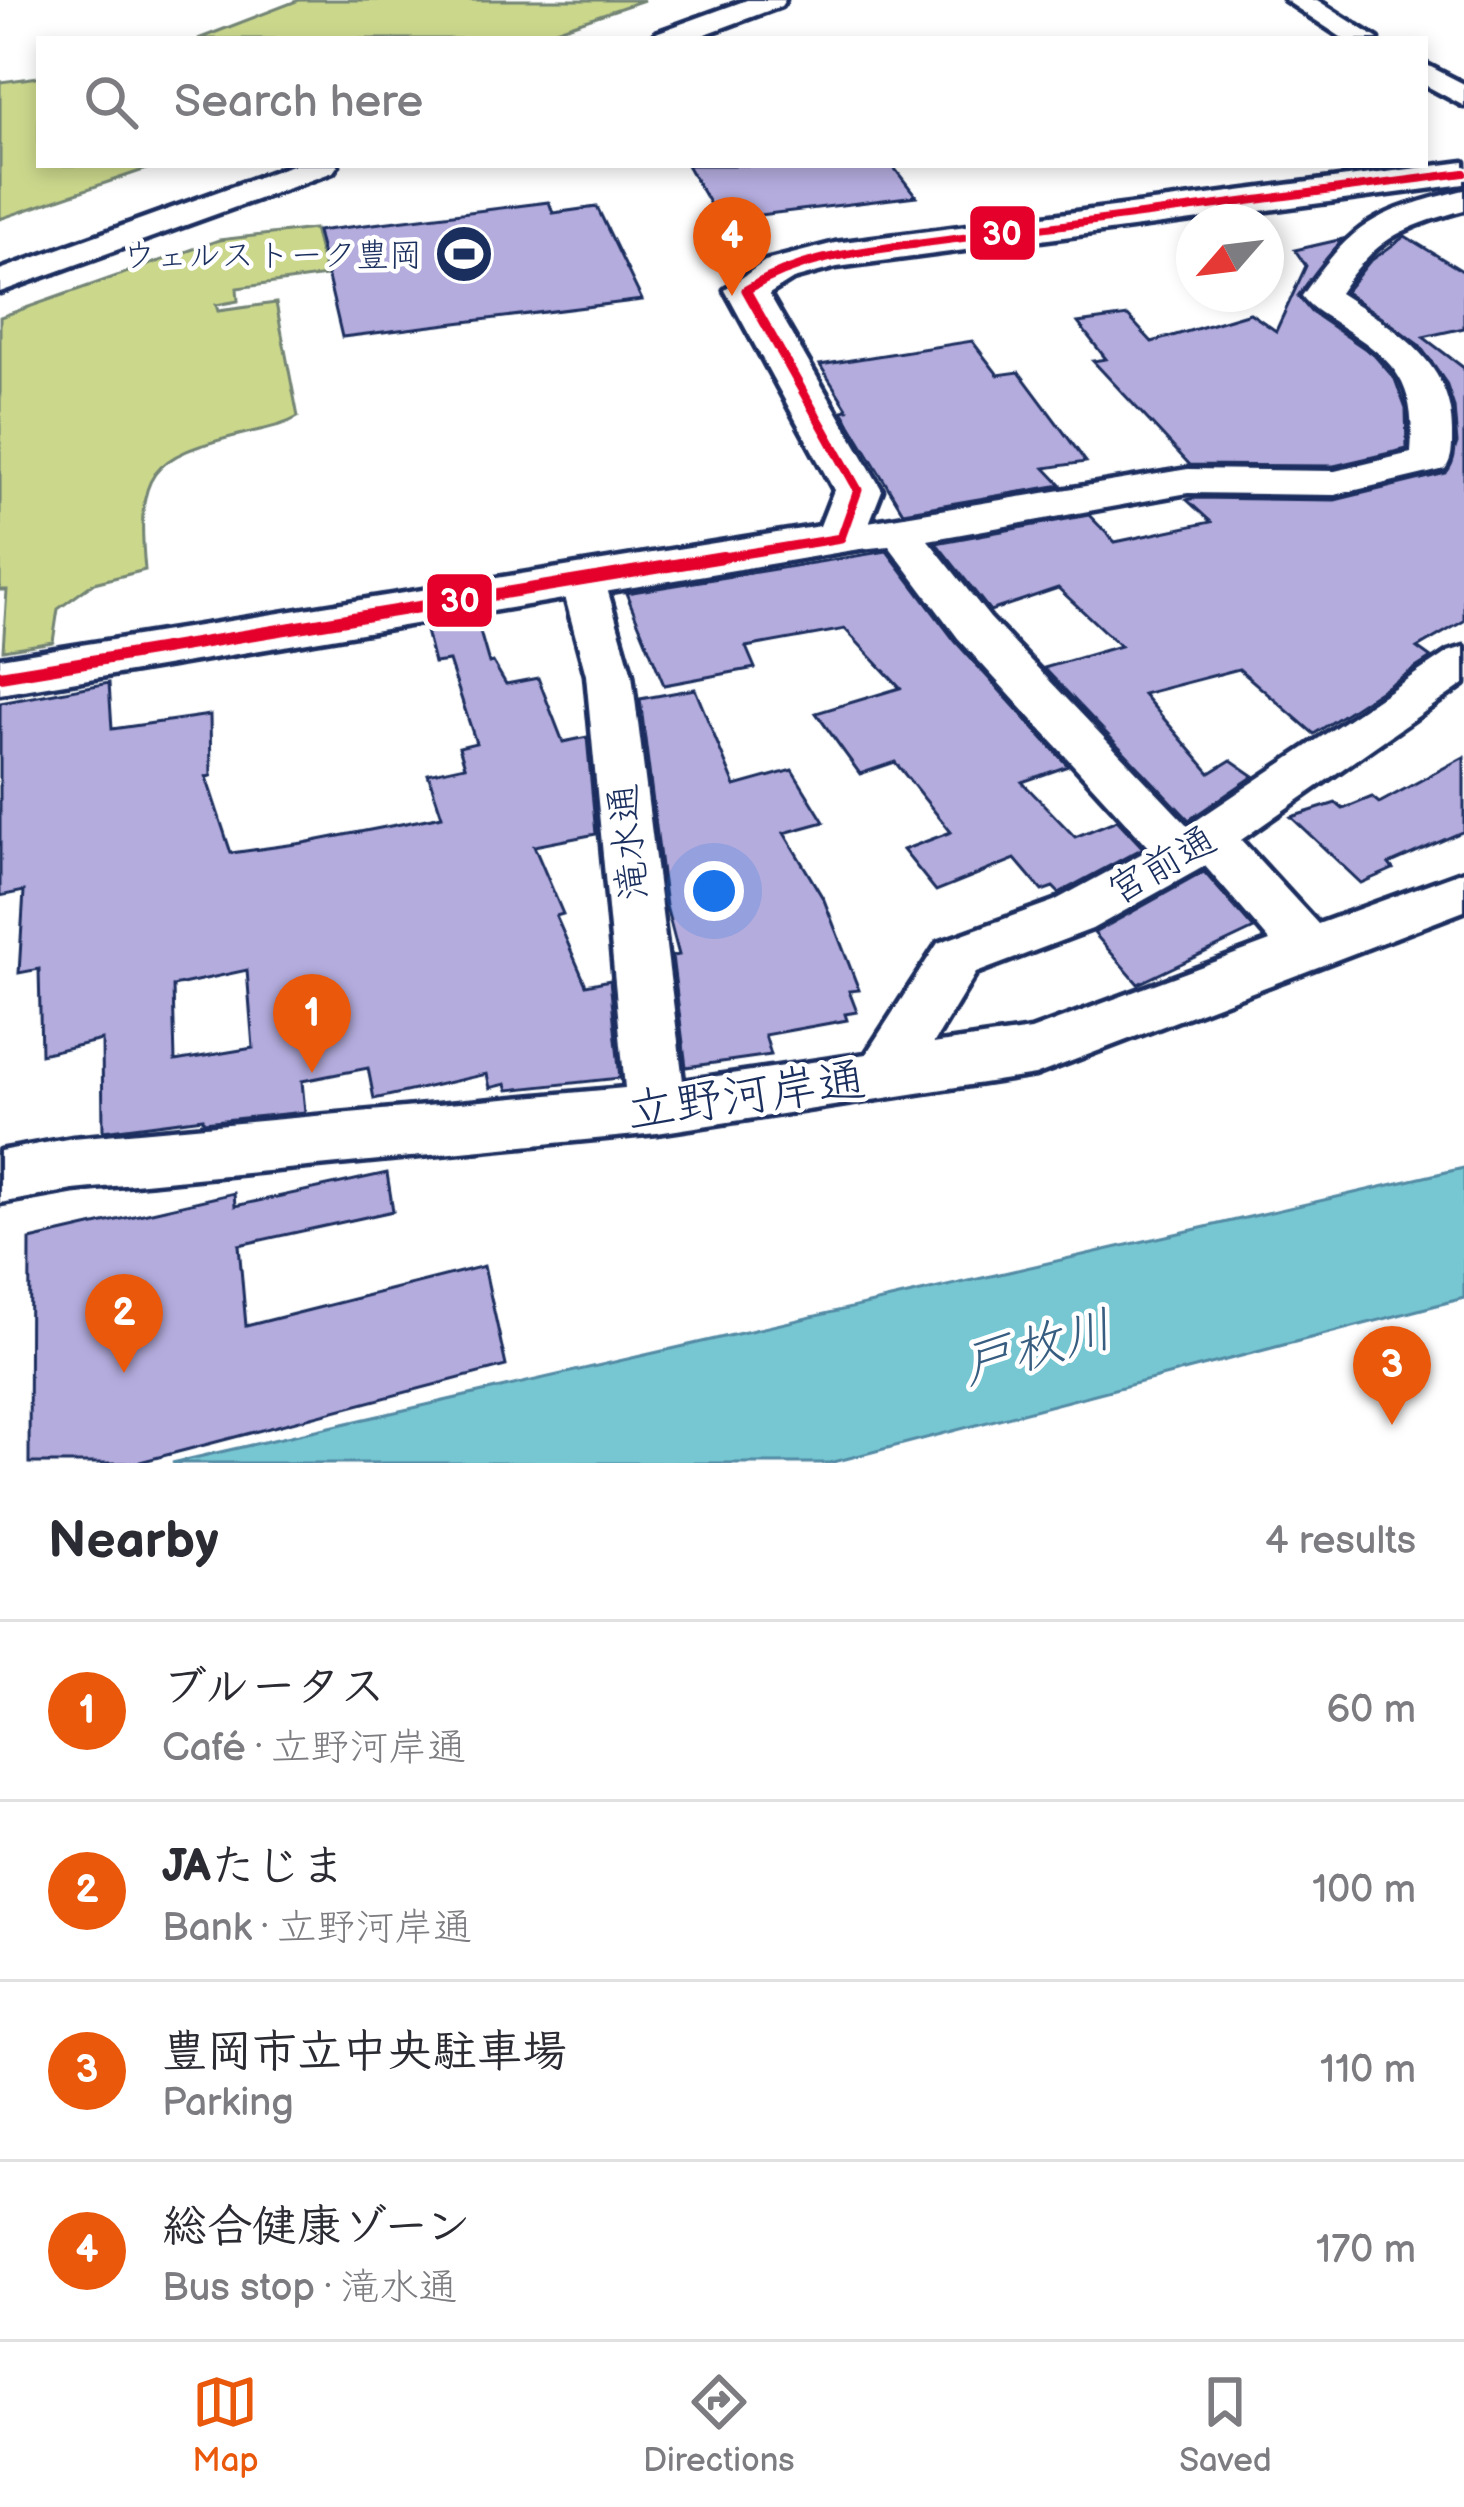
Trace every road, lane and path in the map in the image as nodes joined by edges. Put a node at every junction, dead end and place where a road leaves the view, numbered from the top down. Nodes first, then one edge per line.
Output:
1 (772, 0) edge
2 (1298, 0) edge
3 (674, 36) edge
4 (1359, 36) edge
5 (1428, 75) edge
6 (1464, 97) edge
7 (314, 168) edge
8 (1464, 173) edge
9 (1464, 200) edge
10 (0, 282) edge
11 (900, 532) junction
12 (841, 538) junction
13 (582, 578) junction
14 (1464, 662) edge
15 (0, 676) edge
16 (1184, 854) junction
17 (1464, 890) edge
18 (1306, 946) junction
19 (884, 1075) junction
20 (657, 1109) junction
21 (0, 1177) edge

1 - 3 street
2 - 4 street
5 - 6 street
7 - 10 street
8 - 12 street
9 - 11 street
11 - 12 street
11 - 16 street
12 - 13 street
13 - 15 street
13 - 20 street, 滝水通
14 - 16 street, 宮前通
16 - 18 street
16 - 19 street, 宮前通
17 - 18 street, 立野河岸通
18 - 19 street, 立野河岸通
19 - 20 street, 立野河岸通
20 - 21 street, 立野河岸通

